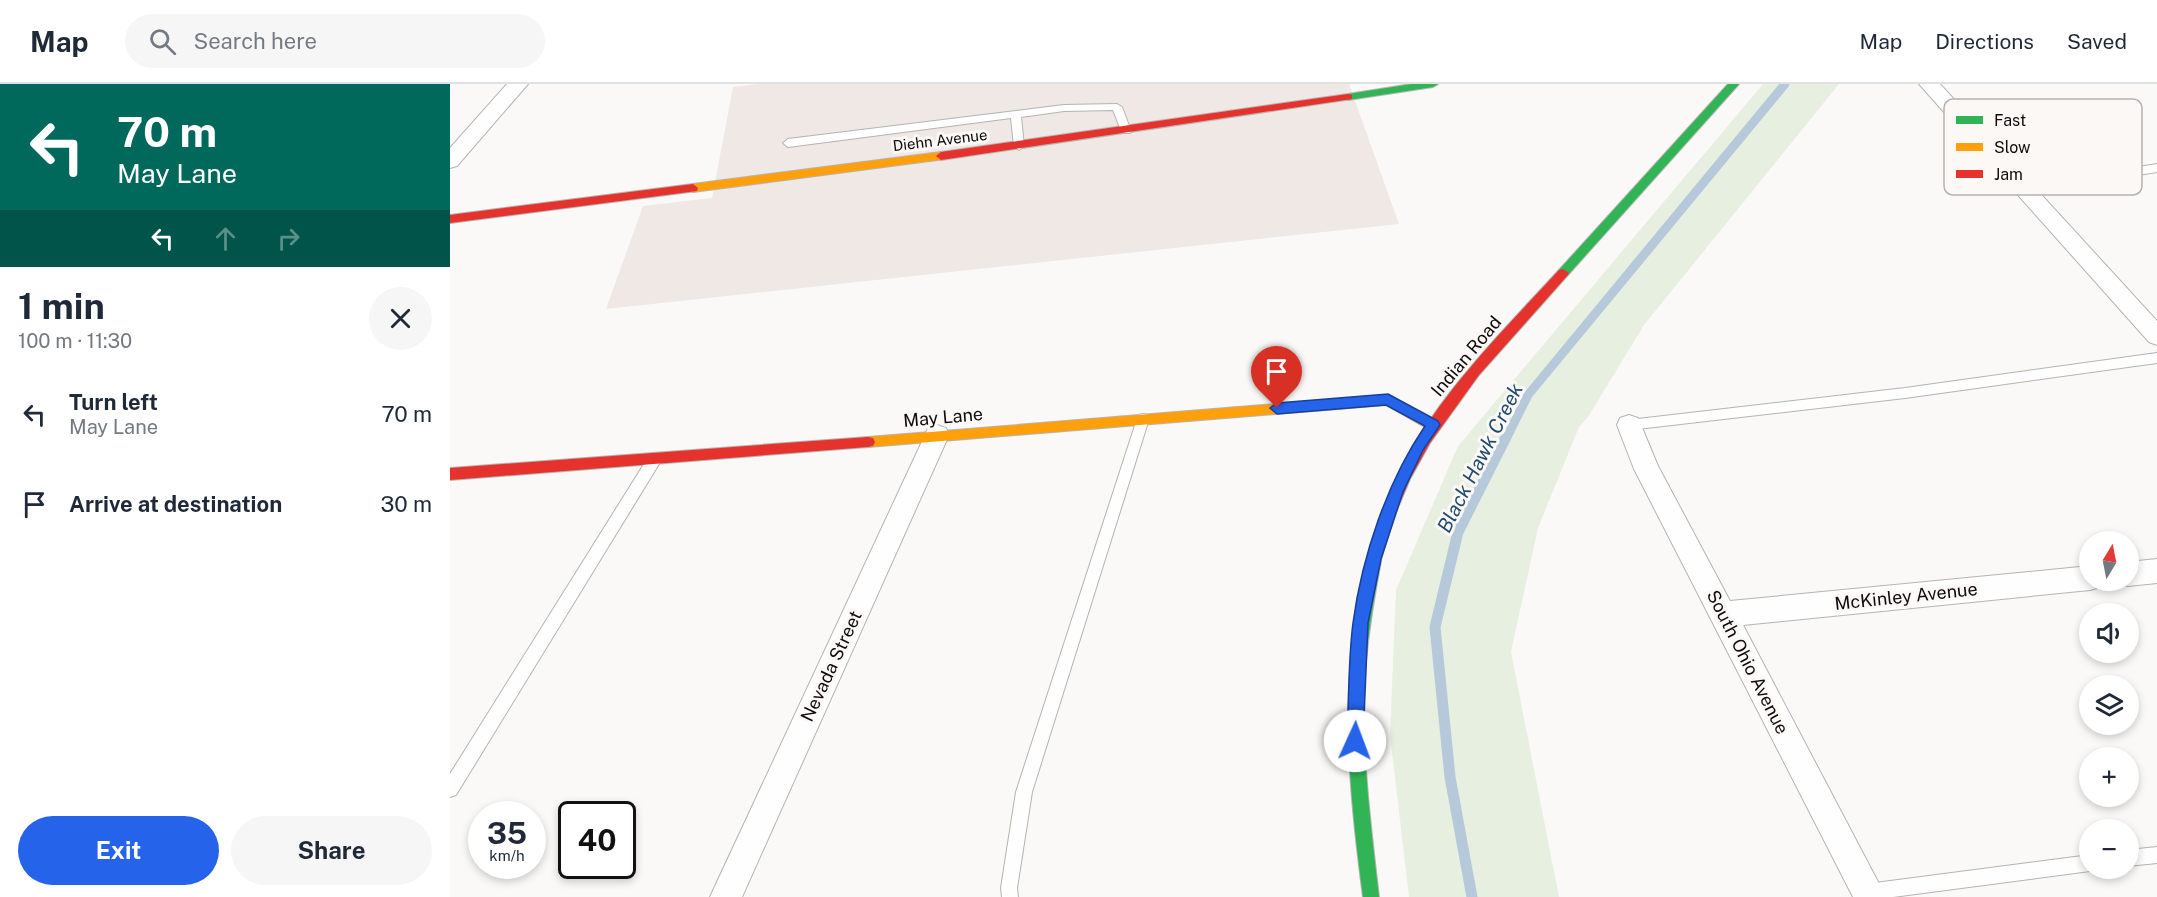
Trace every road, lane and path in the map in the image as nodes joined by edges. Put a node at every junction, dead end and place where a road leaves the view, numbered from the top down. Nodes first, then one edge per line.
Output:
1 (518, 84) edge
2 (1433, 84) edge
3 (1734, 84) edge
4 (1929, 84) edge
5 (1944, 100) edge
6 (1016, 114) junction
7 (1126, 131) junction
8 (788, 143) dead end
9 (1019, 146) junction
10 (450, 161) edge
11 (2157, 168) edge
12 (2142, 170) edge
13 (2030, 195) edge
14 (450, 219) edge
15 (2157, 336) edge
16 (2157, 358) edge
17 (1143, 419) junction
18 (1433, 425) junction
19 (1629, 425) joint
20 (937, 435) junction
21 (654, 460) junction
22 (450, 474) edge
23 (2157, 571) edge
24 (2139, 573) edge
25 (2079, 579) edge
26 (1723, 614) junction
27 (450, 789) edge
28 (2157, 855) edge
29 (2139, 857) edge
30 (2079, 865) edge
31 (1868, 894) edge
32 (726, 897) edge
33 (1010, 897) edge
34 (1371, 897) edge

1 - 10 street
2 - 7 street, Diehn Avenue
3 - 18 street, Indian Road
4 - 5 street
6 - 7 lane
6 - 8 lane
6 - 9 lane
7 - 9 street, Diehn Avenue
9 - 14 street, Diehn Avenue
11 - 12 lane
13 - 15 street
16 - 19 lane
17 - 18 street, May Lane
17 - 20 street, May Lane
17 - 33 lane
18 - 34 street, Indian Road
19 - 26 street, South Ohio Avenue
20 - 21 street, May Lane
20 - 32 street, Nevada Street
21 - 22 street, May Lane
21 - 27 lane
23 - 24 street
25 - 26 street, McKinley Avenue
26 - 31 street, South Ohio Avenue
28 - 29 lane
30 - 31 lane

